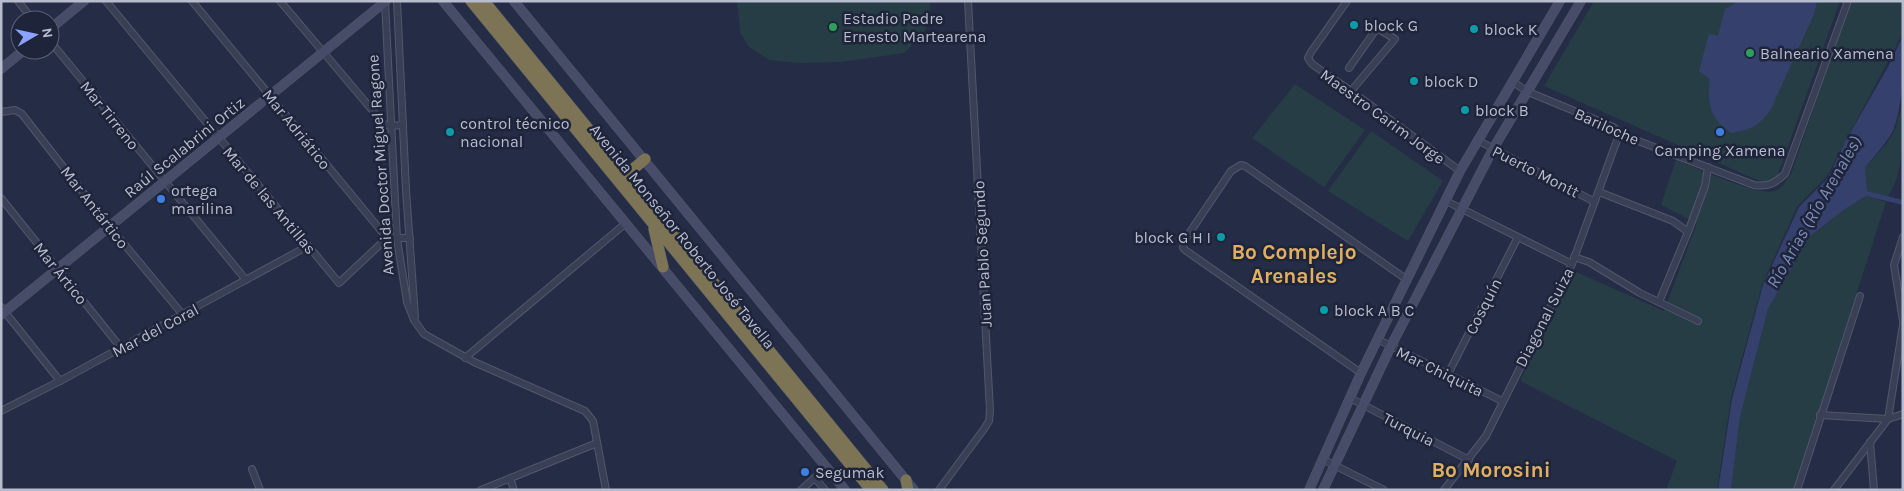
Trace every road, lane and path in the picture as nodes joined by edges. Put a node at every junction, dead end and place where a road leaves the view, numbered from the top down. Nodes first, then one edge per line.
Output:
1 (84, 1) edge
2 (106, 1) edge
3 (192, 1) edge
4 (280, 1) edge
5 (385, 1) edge
6 (397, 1) edge
7 (443, 1) edge
8 (471, 1) edge
9 (484, 1) edge
10 (514, 1) edge
11 (968, 1) edge
12 (1347, 1) edge
13 (1560, 1) edge
14 (1581, 1) edge
15 (1848, 1) edge
16 (60, 21) edge
17 (322, 52) junction
18 (60, 53) edge
19 (12, 60) edge
20 (1349, 68) dead end
21 (1, 69) edge
22 (1512, 81) junction
23 (1352, 91) junction
24 (1526, 91) junction
25 (270, 96) junction
26 (1, 112) edge
27 (403, 125) junction
28 (390, 126) junction
29 (1620, 132) junction
30 (218, 138) junction
31 (1477, 140) junction
32 (1493, 149) junction
33 (645, 159) junction
34 (1706, 167) junction
35 (1460, 171) junction
36 (626, 175) junction
37 (165, 182) junction
38 (1599, 192) junction
39 (1, 198) edge
40 (1446, 201) junction
41 (1595, 202) junction
42 (1462, 208) junction
43 (626, 223) junction
44 (653, 225) junction
45 (110, 227) junction
46 (1688, 232) junction
47 (1518, 237) junction
48 (387, 238) junction
49 (410, 238) junction
50 (1902, 238) edge
51 (397, 239) junction
52 (308, 246) junction
53 (1574, 257) junction
54 (1572, 264) junction
55 (663, 267) junction
56 (58, 268) junction
57 (1406, 279) junction
58 (246, 280) junction
59 (1900, 291) edge
60 (1860, 296) dead end
61 (1659, 302) junction
62 (2, 311) edge
63 (183, 315) junction
64 (1698, 321) dead end
65 (417, 323) junction
66 (1903, 323) edge
67 (1378, 340) junction
68 (1391, 346) junction
69 (121, 348) junction
70 (465, 358) junction
71 (1362, 373) junction
72 (1448, 374) junction
73 (60, 381) junction
74 (1350, 398) junction
75 (1502, 401) junction
76 (1363, 405) junction
77 (1, 411) edge
78 (1903, 414) edge
79 (1820, 415) junction
80 (1888, 419) junction
81 (1870, 442) junction
82 (597, 443) junction
83 (1322, 459) junction
84 (1469, 460) junction
85 (1335, 466) junction
86 (827, 467) junction
87 (252, 469) dead end
88 (510, 478) junction
89 (815, 478) junction
90 (907, 485) edge
91 (260, 490) edge
92 (482, 490) edge
93 (514, 490) edge
94 (606, 490) edge
95 (801, 490) edge
96 (825, 490) edge
97 (845, 490) edge
98 (871, 490) edge
99 (883, 490) edge
100 (914, 490) edge
101 (939, 490) edge
102 (1309, 490) edge
103 (1323, 490) edge
104 (1384, 490) edge
105 (1444, 490) edge
106 (1797, 490) edge
107 (1834, 490) edge
108 (1874, 490) edge

1 - 16 street
2 - 30 street, Mar de las Antillas
3 - 25 street, Mar Adriático
4 - 17 street
5 - 17 street, Raúl Scalabrini Ortiz
5 - 28 street, Avenida Doctor Miguel Ragone
6 - 27 street, Avenida Doctor Miguel Ragone
7 - 43 street
8 - 44 highway, Avenida Monseñor Roberto José Tavella
9 - 36 highway, Avenida Monseñor Roberto José Tavella
10 - 33 street
11 - 101 street, Juan Pablo Segundo
12 - 23 street, Maestro Carim Jorge
13 - 22 street
14 - 24 street
15 - 34 street, Bariloche
17 - 25 street, Raúl Scalabrini Ortiz
17 - 28 street
18 - 37 street, Mar Tirreno
19 - 21 street
20 - 23 street
22 - 24 street, Bariloche
22 - 31 street
23 - 35 street, Maestro Carim Jorge
24 - 29 street, Bariloche
24 - 32 street
25 - 30 street, Raúl Scalabrini Ortiz
25 - 48 street, Mar Adriático
26 - 45 street, Mar Antártico
27 - 28 street
27 - 49 street, Avenida Doctor Miguel Ragone
28 - 51 street, Avenida Doctor Miguel Ragone
29 - 34 street, Bariloche
29 - 38 street, Diagonal Suiza
30 - 37 street, Raúl Scalabrini Ortiz
30 - 52 street, Mar de las Antillas
31 - 32 street, Puerto Montt
31 - 35 street
32 - 41 street, Puerto Montt
32 - 42 street
33 - 36 highway
33 - 90 street
34 - 46 street
35 - 40 street
36 - 99 highway, Avenida Monseñor Roberto José Tavella
37 - 45 street, Raúl Scalabrini Ortiz
37 - 58 street, Mar Tirreno
38 - 41 street, Diagonal Suiza
38 - 46 street
39 - 56 street, Mar Ártico
40 - 42 street
40 - 57 street
41 - 53 street, Diagonal Suiza
42 - 47 street
42 - 68 street
43 - 55 street
43 - 70 street
44 - 55 highway
44 - 98 highway, Avenida Monseñor Roberto José Tavella
45 - 56 street, Raúl Scalabrini Ortiz
45 - 63 street, Mar Antártico
46 - 61 street
47 - 54 street
47 - 72 street, Cosquín
48 - 51 street
48 - 52 street, Mar de las Antillas
49 - 51 street
49 - 65 street, Avenida Doctor Miguel Ragone
50 - 59 street
51 - 65 street, Avenida Doctor Miguel Ragone
52 - 58 street, Mar del Coral
53 - 54 street, Diagonal Suiza
53 - 61 street
54 - 75 street, Diagonal Suiza
55 - 86 street
56 - 62 street, Raúl Scalabrini Ortiz
56 - 69 street, Mar Ártico
57 - 67 street
57 - 71 street
58 - 63 street, Mar del Coral
59 - 66 street
60 - 79 street
61 - 64 street
62 - 73 street
63 - 69 street, Mar del Coral
65 - 70 street, Avenida Doctor Miguel Ragone
66 - 80 street
67 - 68 street, Mar Chiquita
67 - 71 street
68 - 72 street, Mar Chiquita
68 - 76 street
69 - 73 street, Mar del Coral
70 - 82 street, Avenida Doctor Miguel Ragone
71 - 74 street
72 - 75 street, Mar Chiquita
73 - 77 street, Mar del Coral
74 - 76 street, Turquia
74 - 83 street
75 - 84 street, Diagonal Suiza
76 - 84 street, Turquia
76 - 85 street
78 - 80 street
79 - 80 street
79 - 106 street
80 - 81 street
81 - 107 street
81 - 108 street
82 - 88 street
82 - 94 street, Avenida Doctor Miguel Ragone
83 - 85 street
83 - 102 street
84 - 105 street, Diagonal Suiza
85 - 103 street
85 - 104 street
86 - 89 street
86 - 97 street
87 - 91 street
88 - 92 street
88 - 93 street
89 - 95 street
89 - 96 street
90 - 100 street

